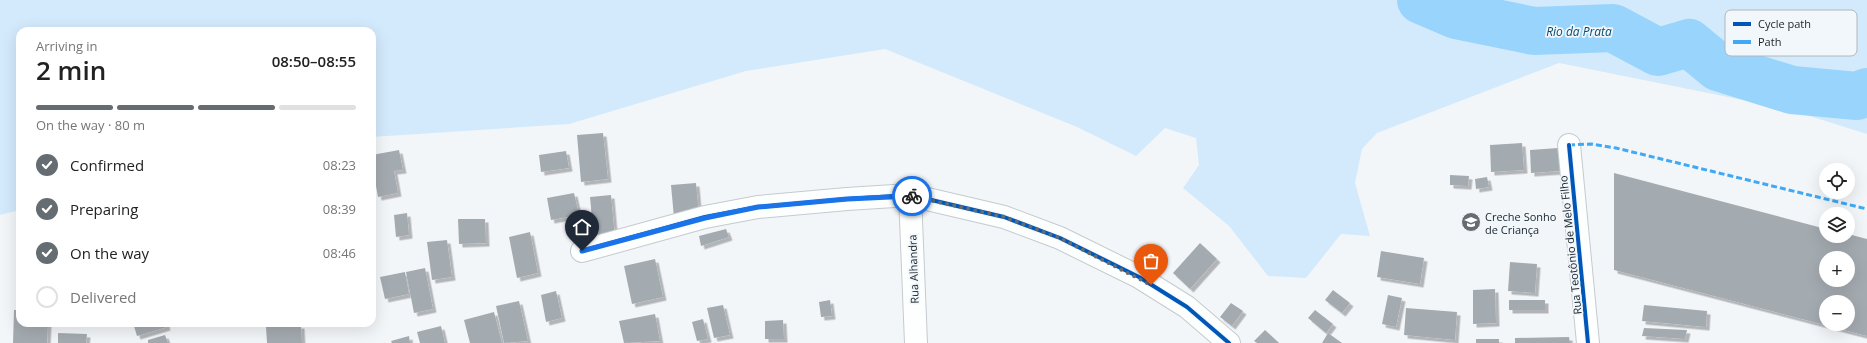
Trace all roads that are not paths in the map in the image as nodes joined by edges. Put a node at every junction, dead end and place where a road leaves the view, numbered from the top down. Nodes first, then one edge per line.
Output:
1 (1569, 145) dead end
2 (910, 195) junction
3 (582, 251) dead end
4 (916, 343) edge
5 (1229, 343) edge
6 (1588, 343) edge

1 - 6 street, Rua Teotônio de Melo Filho
2 - 3 street
2 - 4 street, Rua Alhandra
2 - 5 street

